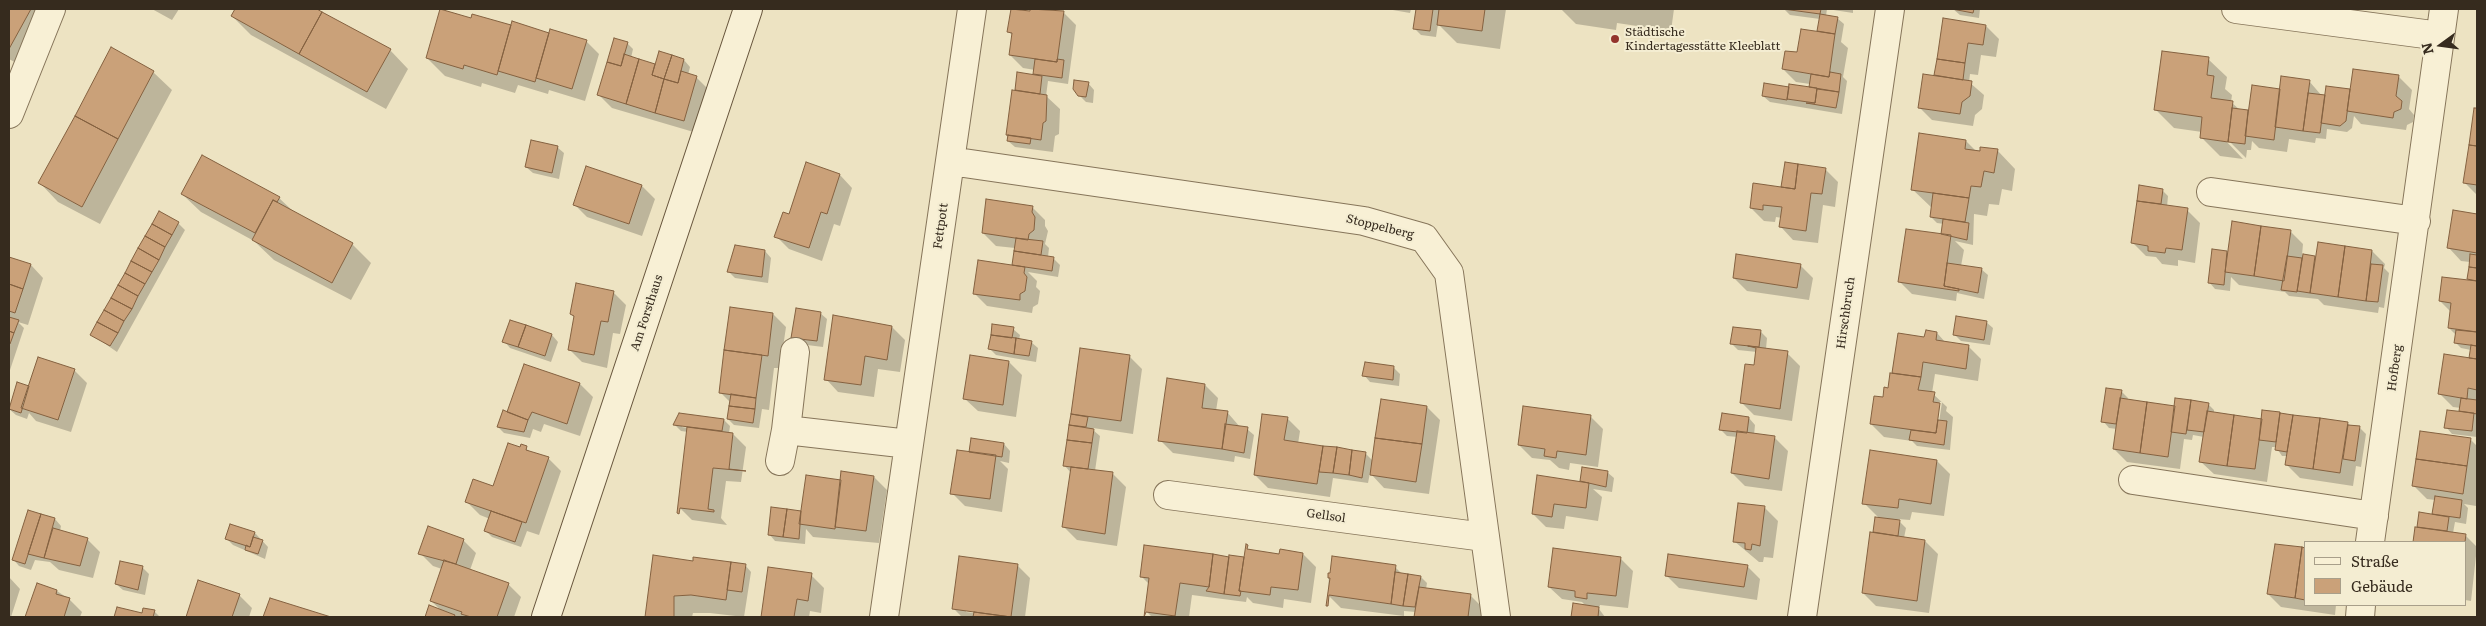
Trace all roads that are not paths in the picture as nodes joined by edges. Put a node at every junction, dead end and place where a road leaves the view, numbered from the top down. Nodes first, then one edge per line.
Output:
1 (51, 9) edge
2 (748, 9) edge
3 (972, 9) edge
4 (1890, 9) edge
5 (2236, 9) edge
6 (2444, 9) edge
7 (2440, 36) junction
8 (9, 114) edge
9 (950, 161) junction
10 (2211, 192) dead end
11 (2416, 221) junction
12 (795, 352) dead end
13 (786, 430) junction
14 (909, 444) junction
15 (780, 461) dead end
16 (2133, 480) dead end
17 (1168, 495) dead end
18 (2372, 529) edge
19 (1484, 538) junction
20 (546, 617) edge
21 (884, 617) edge
22 (1496, 617) edge
23 (1802, 617) edge

1 - 8 street
2 - 20 street, Am Forsthaus
3 - 9 street, Fettpott
4 - 23 street, Hirschbruch
5 - 7 street
6 - 7 street, Hofberg
7 - 11 street, Hofberg
9 - 14 street, Fettpott
9 - 19 street, Stoppelberg
10 - 11 street
11 - 18 street, Hofberg
12 - 13 street
13 - 14 street
13 - 15 street
14 - 21 street, Fettpott
16 - 18 street, Hofberg
17 - 19 street, Gellsol
19 - 22 street, Stoppelberg

